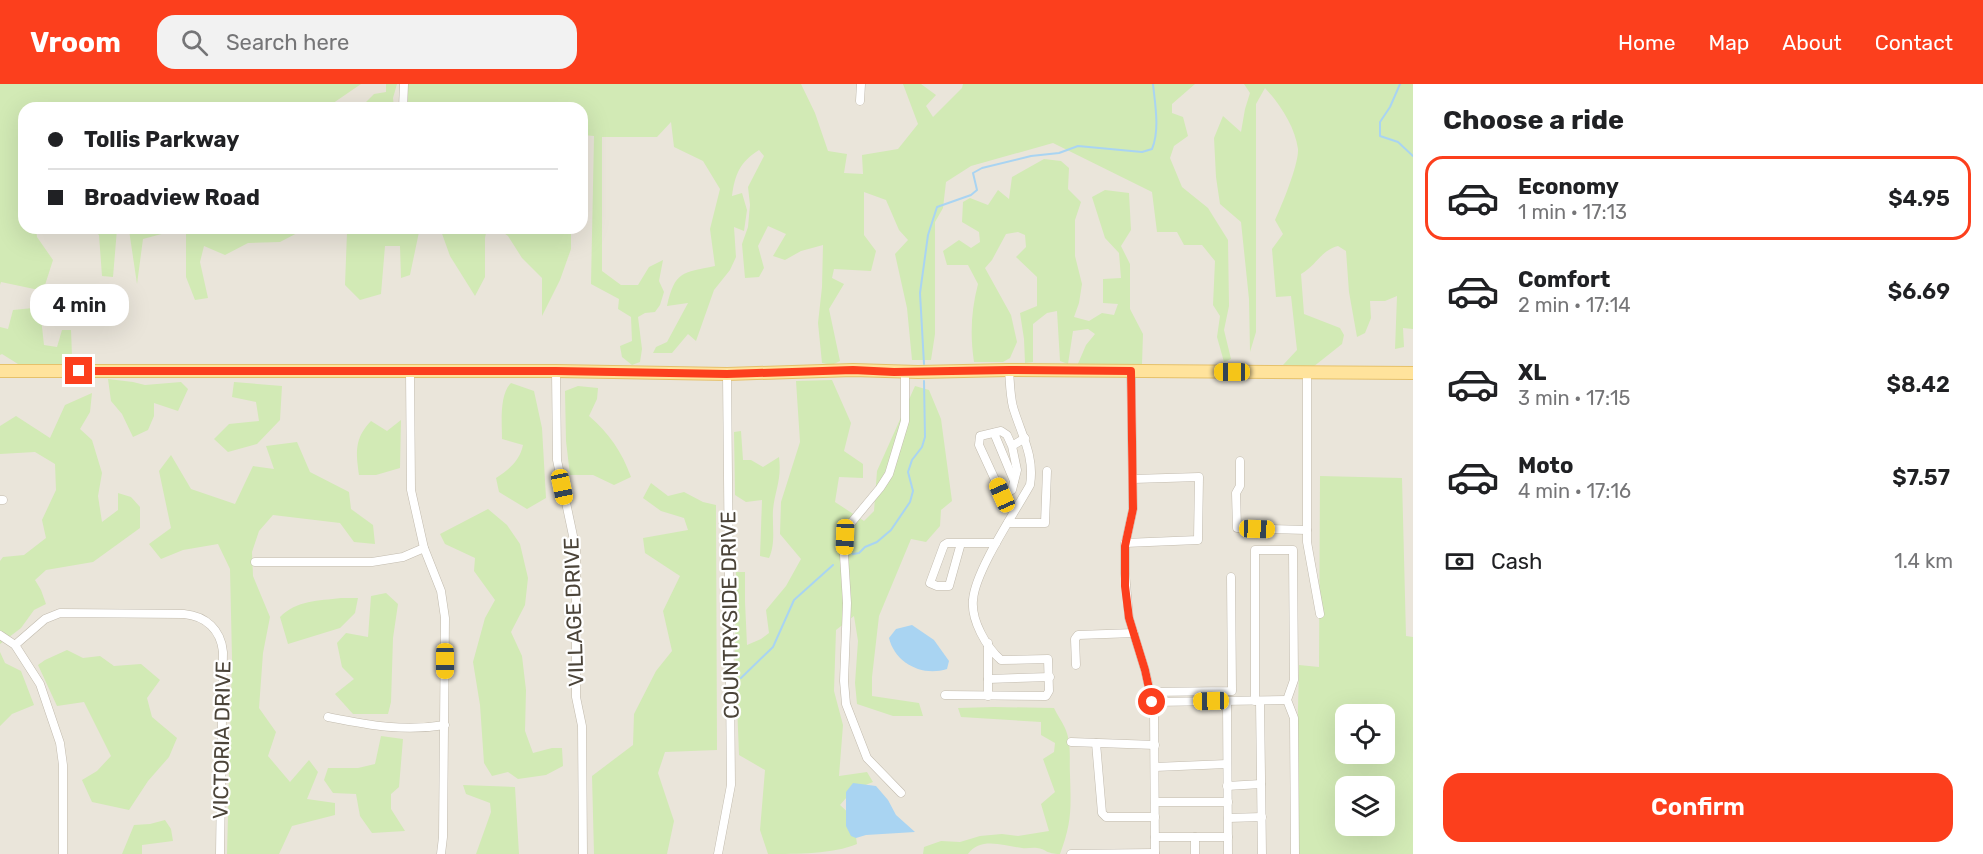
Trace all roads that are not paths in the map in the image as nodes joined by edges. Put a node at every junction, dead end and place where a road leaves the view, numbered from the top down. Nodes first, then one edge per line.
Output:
1 (404, 84) edge
2 (861, 84) edge
3 (860, 101) dead end
4 (403, 102) edge
5 (1009, 370) junction
6 (0, 371) edge
7 (556, 371) junction
8 (1131, 371) junction
9 (410, 372) junction
10 (905, 372) junction
11 (1307, 373) junction
12 (1413, 373) edge
13 (727, 374) junction
14 (994, 433) junction
15 (1025, 438) junction
16 (1012, 446) junction
17 (1240, 461) dead end
18 (1047, 471) dead end
19 (1133, 479) junction
20 (1014, 481) junction
21 (1008, 523) junction
22 (1307, 530) junction
23 (961, 543) junction
24 (996, 543) junction
25 (1125, 543) junction
26 (424, 549) junction
27 (255, 562) dead end
28 (1231, 577) dead end
29 (1320, 614) dead end
30 (1134, 633) junction
31 (0, 635) edge
32 (988, 643) junction
33 (15, 645) junction
34 (1076, 665) dead end
35 (1050, 677) junction
36 (988, 679) junction
37 (1149, 692) junction
38 (945, 695) dead end
39 (988, 696) junction
40 (1287, 700) junction
41 (1227, 701) junction
42 (1257, 701) junction
43 (1152, 702) junction
44 (328, 717) dead end
45 (445, 725) junction
46 (1071, 742) dead end
47 (1096, 743) junction
48 (1155, 745) junction
49 (1227, 764) junction
50 (1155, 767) junction
51 (1261, 784) junction
52 (1227, 786) junction
53 (901, 794) dead end
54 (1155, 802) junction
55 (1228, 802) junction
56 (1155, 816) junction
57 (1262, 816) junction
58 (1228, 818) junction
59 (1155, 837) junction
60 (1195, 837) junction
61 (1228, 837) junction
62 (63, 854) edge
63 (219, 854) edge
64 (441, 854) edge
65 (583, 854) edge
66 (718, 854) edge
67 (1071, 854) edge
68 (1155, 854) edge
69 (1195, 854) edge
70 (1228, 854) edge
71 (1262, 854) edge
72 (1295, 854) edge

1 - 4 street
2 - 3 street
5 - 8 main road
5 - 10 main road
5 - 15 street
6 - 9 main road
7 - 9 main road
7 - 13 main road
7 - 65 street, VILLAGE DRIVE
8 - 11 main road
8 - 19 street
9 - 26 street
10 - 13 main road
10 - 53 street
11 - 12 main road
11 - 22 street
13 - 66 street, COUNTRYSIDE DRIVE
14 - 16 street
14 - 20 street
14 - 20 street
15 - 16 street
15 - 21 street
16 - 20 street
17 - 22 street
18 - 21 street
19 - 25 street
19 - 25 street
21 - 24 street
22 - 29 street
23 - 23 street
23 - 24 street
24 - 32 street
25 - 30 street
26 - 27 street
26 - 45 street
28 - 37 street
30 - 34 street
30 - 37 street
31 - 33 street
32 - 35 street
32 - 36 street
33 - 62 street
33 - 63 street, VICTORIA DRIVE
35 - 36 street
35 - 39 street
36 - 39 street
37 - 43 street
38 - 39 street
40 - 42 street
40 - 42 street
40 - 72 street
41 - 42 street
41 - 43 street
41 - 49 street
42 - 51 street
43 - 48 street
44 - 45 street
45 - 64 street
46 - 47 street
47 - 48 street
47 - 56 street
48 - 50 street
49 - 50 street
49 - 52 street
50 - 54 street
51 - 52 street
51 - 57 street
52 - 55 street
54 - 55 street
54 - 56 street
55 - 58 street
56 - 59 street
57 - 58 street
57 - 71 street
58 - 61 street
59 - 60 street
59 - 68 street
60 - 61 street
60 - 69 street
61 - 70 street
67 - 68 street

